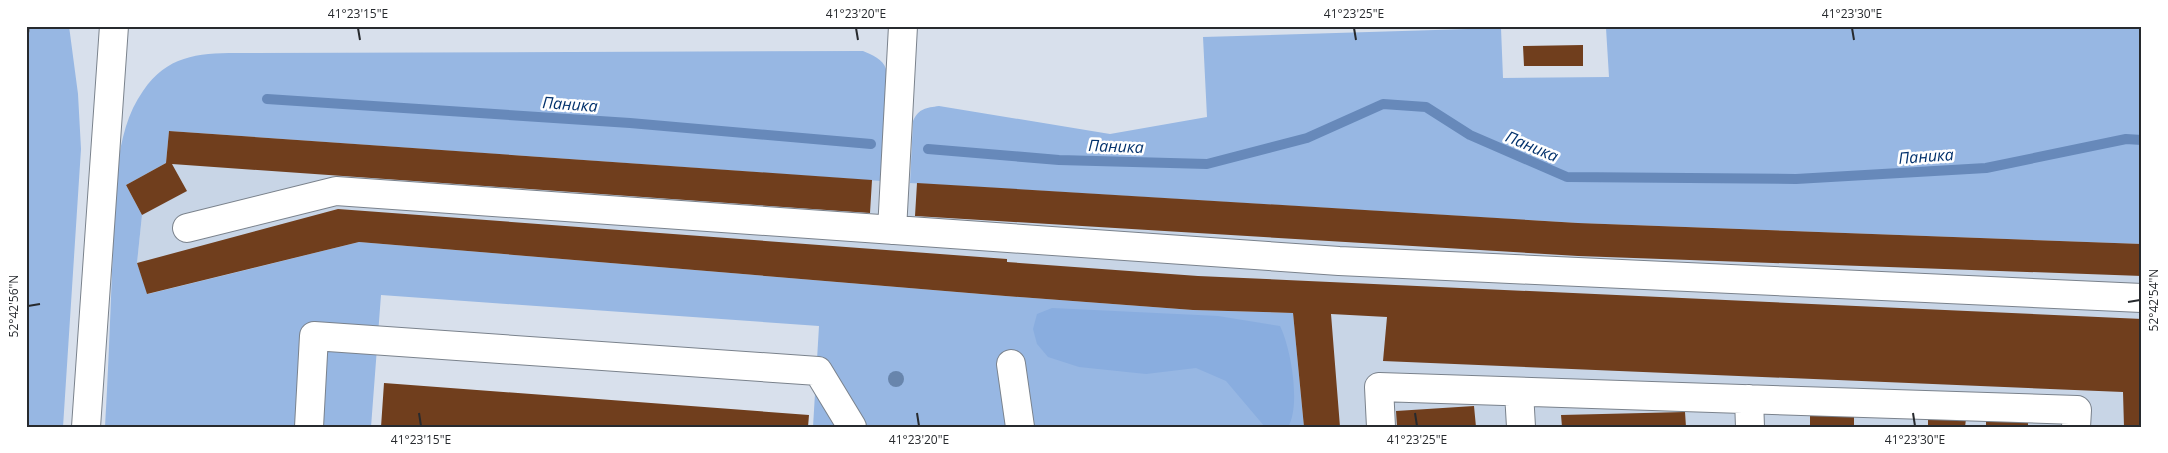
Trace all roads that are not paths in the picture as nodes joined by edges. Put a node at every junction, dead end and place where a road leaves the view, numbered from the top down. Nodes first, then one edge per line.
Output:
1 (114, 26) edge
2 (903, 26) edge
3 (187, 228) dead end
4 (892, 230) junction
5 (2142, 298) edge
6 (1011, 364) dead end
7 (1519, 392) junction
8 (1749, 400) junction
9 (1891, 415) edge
10 (86, 427) edge
11 (309, 427) edge
12 (852, 427) edge
13 (1020, 427) edge
14 (1381, 427) edge
15 (1521, 427) edge
16 (1750, 427) edge
17 (2076, 427) edge

1 - 10 lane
2 - 4 lane
3 - 4 lane
4 - 5 lane
6 - 13 lane
7 - 8 lane
7 - 14 lane
7 - 15 lane
8 - 9 lane
8 - 16 lane
9 - 17 lane
11 - 12 lane

